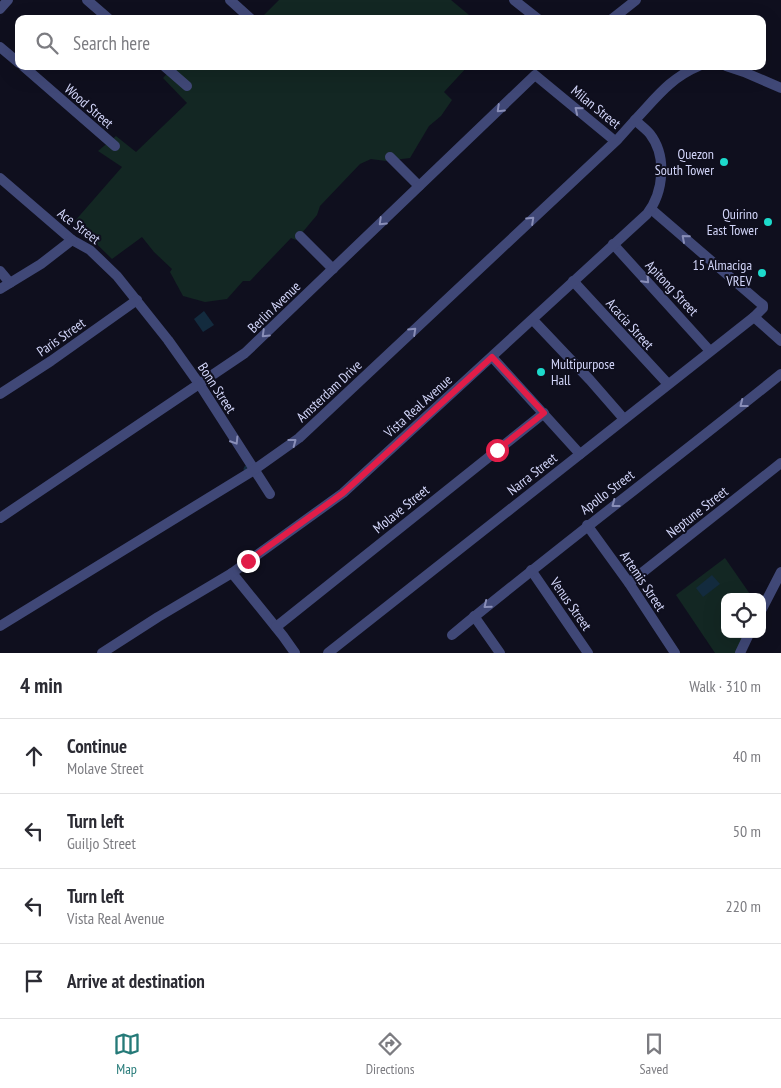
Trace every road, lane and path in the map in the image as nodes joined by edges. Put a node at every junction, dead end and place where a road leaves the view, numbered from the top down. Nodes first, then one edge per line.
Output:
1 (8, 0) edge
2 (87, 0) edge
3 (230, 0) edge
4 (514, 0) edge
5 (636, 0) edge
6 (0, 9) edge
7 (104, 15) edge
8 (247, 15) edge
9 (533, 15) edge
10 (617, 15) edge
11 (0, 47) edge
12 (15, 60) edge
13 (28, 70) edge
14 (169, 70) edge
15 (690, 70) edge
16 (738, 70) edge
17 (535, 76) joint
18 (187, 86) dead end
19 (781, 88) edge
20 (635, 120) junction
21 (615, 141) junction
22 (115, 146) dead end
23 (390, 156) dead end
24 (0, 178) edge
25 (419, 186) junction
26 (651, 209) junction
27 (300, 236) dead end
28 (72, 240) junction
29 (613, 244) junction
30 (333, 269) junction
31 (0, 271) edge
32 (573, 281) junction
33 (10, 283) junction
34 (0, 289) edge
35 (137, 300) junction
36 (754, 317) junction
37 (532, 320) junction
38 (781, 341) edge
39 (710, 350) junction
40 (492, 357) junction
41 (781, 374) edge
42 (668, 384) junction
43 (200, 385) junction
44 (0, 394) edge
45 (544, 413) junction
46 (624, 419) junction
47 (580, 454) junction
48 (781, 463) edge
49 (254, 470) junction
50 (270, 494) dead end
51 (0, 518) edge
52 (587, 525) junction
53 (531, 570) junction
54 (781, 572) edge
55 (232, 573) junction
56 (629, 583) junction
57 (766, 601) edge
58 (474, 616) junction
59 (0, 626) edge
60 (276, 627) junction
61 (452, 634) dead end
62 (747, 638) edge
63 (102, 653) edge
64 (295, 653) edge
65 (328, 653) edge
66 (500, 653) edge
67 (588, 653) edge
68 (675, 653) edge
69 (740, 653) edge

1 - 6 street
2 - 7 street
3 - 8 street
4 - 9 street
5 - 10 street
11 - 12 street
13 - 22 street, Wood Street
14 - 18 street
15 - 20 street, Amsterdam Drive
16 - 19 street
21 -> 17 street, Milan Street
17 -> 25 street, Berlin Avenue
20 - 21 street, Amsterdam Drive
20 - 26 street
49 -> 21 street, Amsterdam Drive
23 - 25 street
24 - 28 street, Ace Street
25 -> 30 street, Berlin Avenue
26 - 29 street, Vista Real Avenue
36 -> 26 street
27 - 30 street
28 - 33 street
28 - 35 street, Ace Street
29 - 32 street, Vista Real Avenue
29 -> 39 street, Apitong Street
30 -> 43 street, Berlin Avenue
31 - 33 street
32 - 37 street, Vista Real Avenue
32 - 42 street, Acacia Street
33 - 34 street
35 - 43 street, Bonn Street
35 - 44 street, Paris Street
36 - 38 street
36 - 39 street, Narra Street
37 - 40 street, Vista Real Avenue
37 - 46 street
39 - 42 street, Narra Street
40 - 45 street
40 - 55 street, Vista Real Avenue
41 -> 52 street, Apollo Street
42 - 46 street, Narra Street
43 -> 49 street, Bonn Street
43 - 51 street, Berlin Avenue
45 - 47 street
45 - 60 street, Molave Street
46 - 47 street, Narra Street
47 - 65 street, Narra Street
48 - 56 street, Neptune Street
49 - 50 street, Bonn Street
49 - 59 street, Amsterdam Drive
52 - 53 street, Apollo Street
52 - 56 street, Artemis Street
53 -> 58 street, Apollo Street
53 - 67 street, Venus Street
54 - 57 street
55 - 60 street
55 - 63 street, Vista Real Avenue
56 - 68 street, Artemis Street
58 - 61 street, Apollo Street
58 - 66 street
60 - 64 street
62 - 69 street

